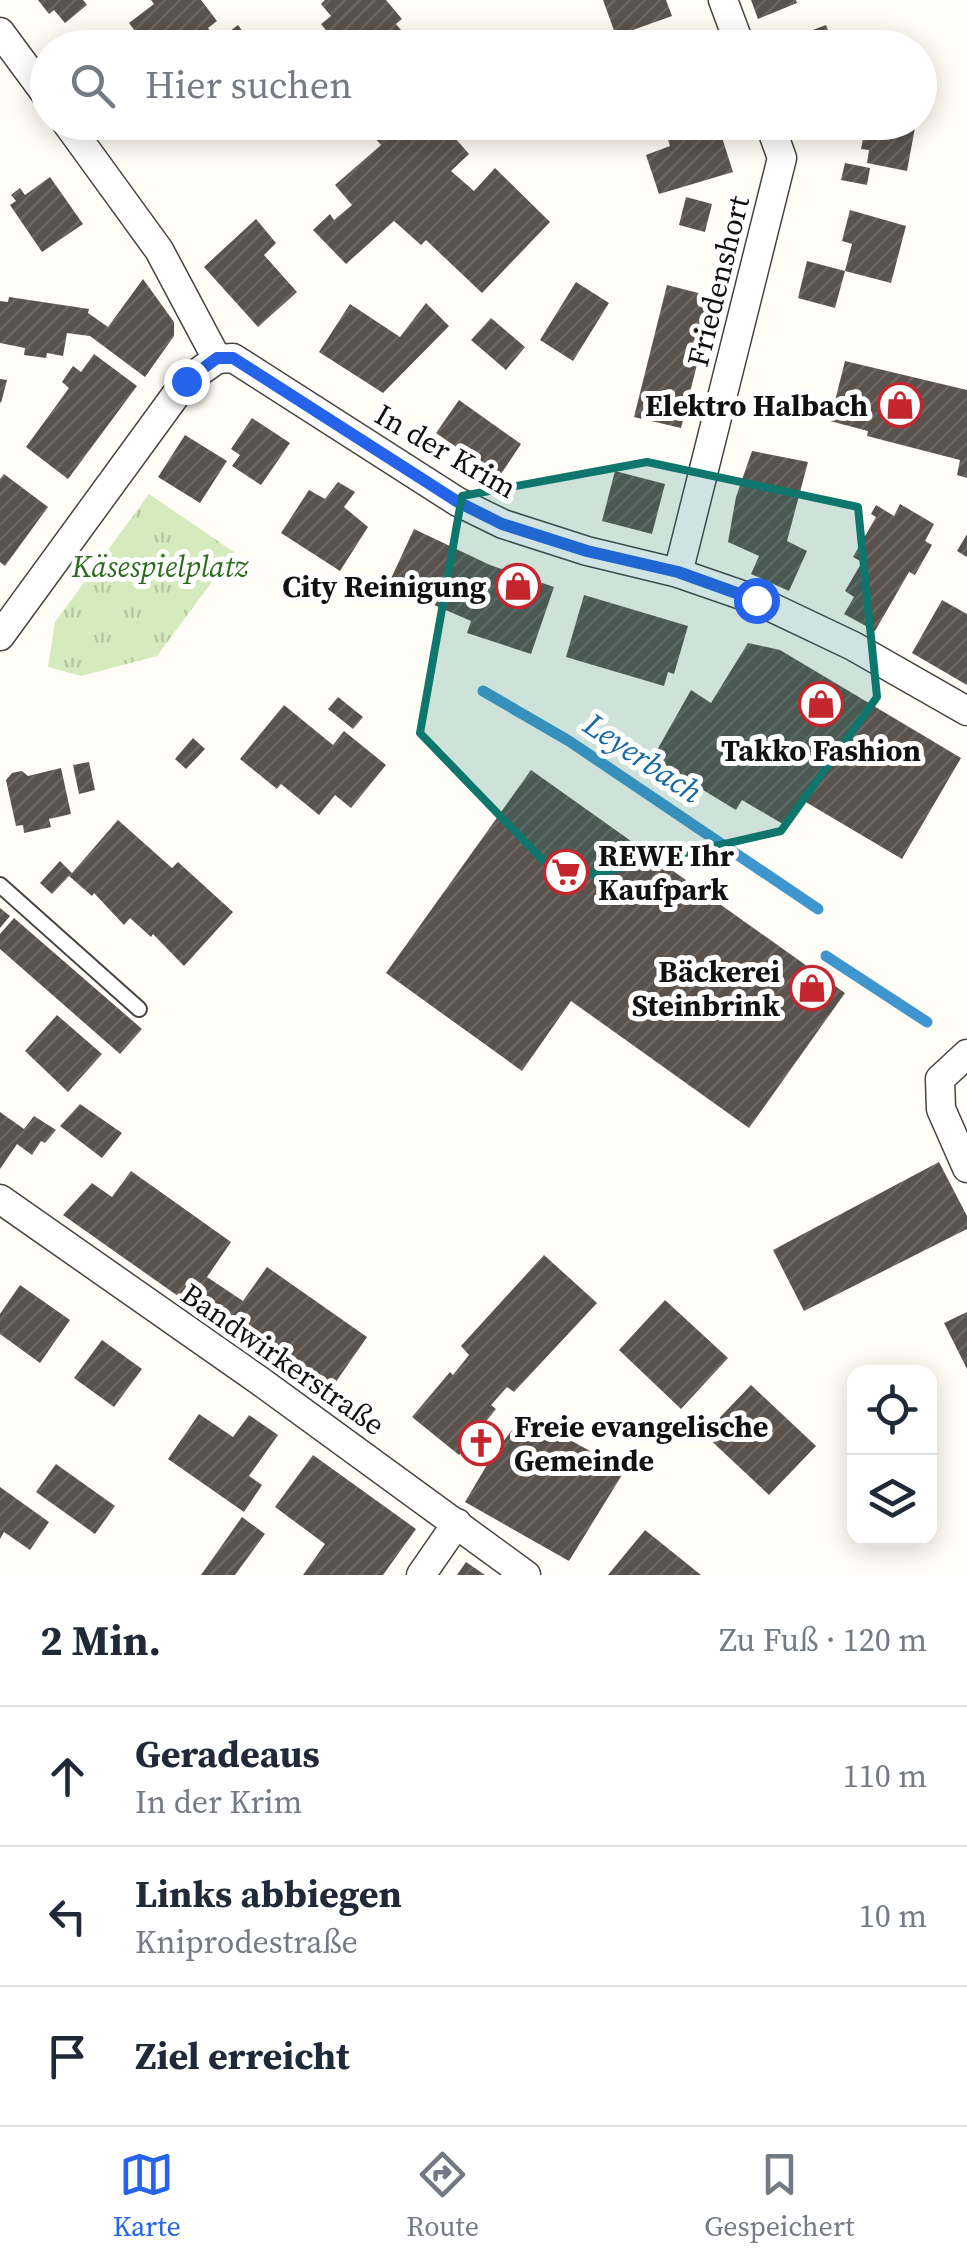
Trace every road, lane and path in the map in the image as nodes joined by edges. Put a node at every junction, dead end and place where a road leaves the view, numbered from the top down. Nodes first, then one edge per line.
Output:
1 (723, 0) edge
2 (734, 30) edge
3 (0, 32) edge
4 (30, 73) edge
5 (79, 140) edge
6 (775, 140) edge
7 (217, 358) junction
8 (678, 572) junction
9 (0, 636) edge
10 (967, 711) edge
11 (0, 885) edge
12 (139, 1008) dead end
13 (967, 1054) edge
14 (967, 1168) edge
15 (0, 1199) edge
16 (457, 1523) junction
17 (420, 1575) edge
18 (526, 1575) edge

1 - 2 street
3 - 4 street
5 - 7 street
6 - 8 street, Friedenshort
7 - 8 street, In der Krim
7 - 9 street
8 - 10 street, In der Krim
11 - 12 lane
13 - 14 street
15 - 16 street, Bandwirkerstraße
16 - 17 street
16 - 18 street, Bandwirkerstraße

